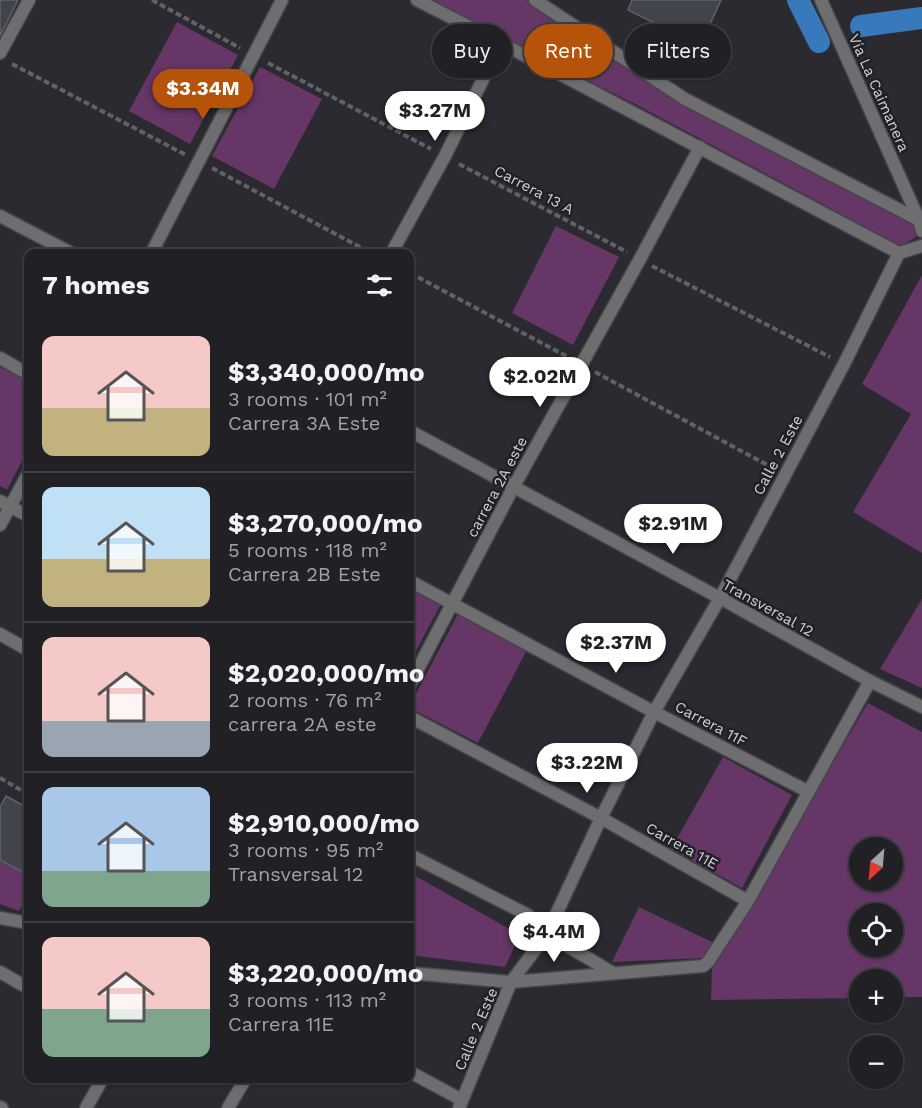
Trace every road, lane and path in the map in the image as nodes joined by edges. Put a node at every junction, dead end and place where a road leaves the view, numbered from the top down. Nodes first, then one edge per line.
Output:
1 (29, 0) edge
2 (152, 0) edge
3 (282, 0) edge
4 (417, 0) edge
5 (535, 0) edge
6 (821, 0) edge
7 (465, 24) edge
8 (512, 48) edge
9 (0, 53) edge
10 (254, 55) junction
11 (483, 78) edge
12 (700, 147) junction
13 (445, 156) junction
14 (0, 216) edge
15 (920, 226) edge
16 (922, 246) edge
17 (64, 249) edge
18 (154, 249) edge
19 (394, 249) edge
20 (899, 253) junction
21 (640, 259) junction
22 (0, 358) edge
23 (844, 364) junction
24 (24, 372) edge
25 (414, 433) edge
26 (24, 479) edge
27 (514, 486) junction
28 (5, 504) edge
29 (24, 514) edge
30 (0, 525) edge
31 (414, 583) edge
32 (720, 598) junction
33 (452, 603) junction
34 (0, 634) edge
35 (24, 648) edge
36 (414, 676) edge
37 (870, 681) junction
38 (922, 707) edge
39 (654, 712) junction
40 (414, 719) edge
41 (0, 778) edge
42 (24, 792) edge
43 (809, 792) junction
44 (601, 818) junction
45 (414, 857) edge
46 (748, 901) junction
47 (0, 918) edge
48 (24, 921) edge
49 (548, 934) junction
50 (0, 972) edge
51 (414, 973) edge
52 (613, 973) junction
53 (511, 982) junction
54 (24, 986) edge
55 (414, 1075) edge
56 (100, 1083) edge
57 (243, 1083) edge
58 (461, 1104) edge
59 (86, 1108) edge
60 (229, 1108) edge

1 - 9 street
2 - 10 path, Carrera 13 A
3 - 10 street
4 - 7 street
5 - 15 street
6 - 15 street, Vía La Caimanera
8 - 12 street
10 - 13 path, Carrera 13 A
10 - 18 street
11 - 13 street
12 - 20 street
12 - 21 street, carrera 2A este
13 - 19 street
13 - 21 path, Carrera 13 A
14 - 17 street
16 - 20 street
20 - 23 street, Calle 2 Este
21 - 23 path, Carrera 13 A
21 - 27 street, carrera 2A este
22 - 24 street
23 - 32 street, Calle 2 Este
25 - 27 street, Transversal 12
26 - 28 street
27 - 32 street, Transversal 12
27 - 33 street, carrera 2A este
28 - 29 street
28 - 30 street
31 - 33 street, Carrera 11F
32 - 37 street, Transversal 12
32 - 39 street, Calle 2 Este
33 - 36 street, carrera 2A este
33 - 39 street, Carrera 11F
34 - 35 street
37 - 38 street, Transversal 12
37 - 43 street
39 - 43 street, Carrera 11F
39 - 44 street, Calle 2 Este
40 - 44 street, Carrera 11E
41 - 42 path
43 - 46 street
44 - 46 street, Carrera 11E
44 - 49 street, Calle 2 Este
45 - 49 street
46 - 52 street
47 - 48 street
49 - 52 street
49 - 53 street, Calle 2 Este
50 - 54 street
51 - 53 street
52 - 53 street
53 - 58 street, Calle 2 Este
55 - 58 street
56 - 59 street
57 - 60 street

